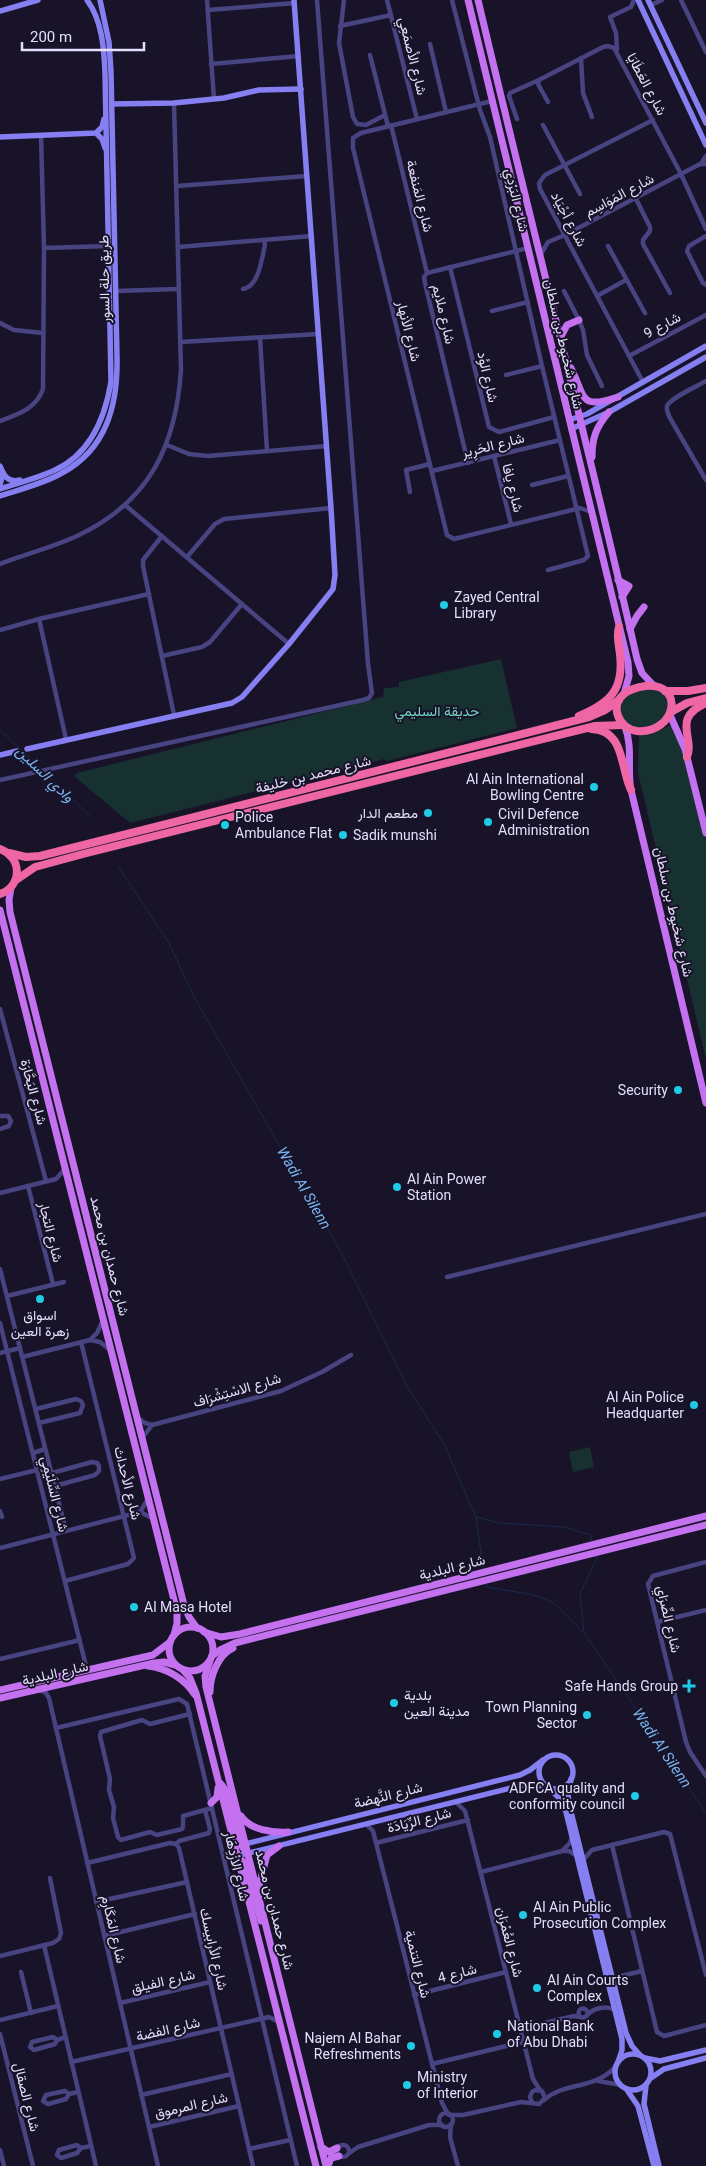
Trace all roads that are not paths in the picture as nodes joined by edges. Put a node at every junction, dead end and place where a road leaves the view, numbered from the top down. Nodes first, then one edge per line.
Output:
1 (38, 0) edge
2 (87, 0) edge
3 (100, 0) edge
4 (207, 0) edge
5 (318, 0) edge
6 (344, 0) edge
7 (387, 0) edge
8 (452, 0) edge
9 (468, 0) edge
10 (478, 0) edge
11 (634, 0) edge
12 (638, 0) edge
13 (662, 0) edge
14 (681, 0) edge
15 (294, 1) edge
16 (650, 3) edge
17 (208, 10) junction
18 (0, 11) edge
19 (391, 15) junction
20 (340, 26) junction
21 (430, 44) dead end
22 (617, 51) junction
23 (706, 52) edge
24 (370, 55) dead end
25 (298, 56) junction
26 (582, 58) junction
27 (212, 64) junction
28 (539, 80) junction
29 (301, 89) junction
30 (214, 99) junction
31 (492, 101) junction
32 (548, 102) dead end
33 (174, 103) junction
34 (109, 104) junction
35 (478, 104) junction
36 (446, 112) junction
37 (385, 115) junction
38 (592, 117) dead end
39 (417, 118) junction
40 (517, 119) dead end
41 (653, 120) junction
42 (706, 123) edge
43 (389, 125) junction
44 (543, 125) dead end
45 (96, 132) junction
46 (41, 135) junction
47 (0, 137) edge
48 (706, 145) edge
49 (706, 156) edge
50 (564, 164) junction
51 (700, 164) junction
52 (706, 164) edge
53 (108, 166) junction
54 (681, 174) junction
55 (307, 176) junction
56 (177, 186) junction
57 (580, 194) dead end
58 (636, 199) junction
59 (706, 229) edge
60 (565, 235) junction
61 (312, 236) junction
62 (706, 236) edge
63 (535, 238) junction
64 (264, 240) junction
65 (548, 242) junction
66 (109, 246) junction
67 (178, 246) junction
68 (608, 246) dead end
69 (44, 248) junction
70 (528, 248) junction
71 (517, 250) junction
72 (540, 258) junction
73 (450, 267) junction
74 (427, 273) junction
75 (626, 280) junction
76 (706, 285) edge
77 (178, 289) junction
78 (243, 289) dead end
79 (116, 291) junction
80 (564, 291) dead end
81 (670, 293) dead end
82 (597, 296) junction
83 (528, 302) junction
84 (492, 311) dead end
85 (645, 313) dead end
86 (554, 315) junction
87 (706, 315) edge
88 (578, 318) junction
89 (0, 323) edge
90 (43, 333) junction
91 (319, 334) junction
92 (260, 338) junction
93 (560, 339) junction
94 (180, 342) junction
95 (706, 346) edge
96 (629, 356) junction
97 (706, 357) edge
98 (566, 360) junction
99 (542, 366) junction
100 (506, 375) dead end
101 (706, 381) edge
102 (643, 382) junction
103 (602, 386) dead end
104 (618, 396) junction
105 (609, 412) junction
106 (554, 417) junction
107 (580, 417) junction
108 (569, 420) junction
109 (0, 421) edge
110 (582, 425) junction
111 (571, 429) junction
112 (573, 439) junction
113 (560, 440) junction
114 (167, 445) junction
115 (327, 446) junction
116 (267, 451) junction
117 (494, 456) junction
118 (468, 462) junction
119 (430, 464) junction
120 (0, 466) edge
121 (432, 471) junction
122 (3, 473) junction
123 (593, 475) junction
124 (568, 476) junction
125 (36, 477) junction
126 (706, 480) edge
127 (0, 485) edge
128 (532, 485) dead end
129 (0, 489) edge
130 (410, 492) dead end
131 (0, 497) edge
132 (588, 499) junction
133 (598, 499) junction
134 (125, 505) junction
135 (331, 508) junction
136 (578, 508) junction
137 (591, 512) junction
138 (511, 524) junction
139 (162, 536) junction
140 (187, 557) junction
141 (0, 564) edge
142 (548, 570) dead end
143 (149, 594) junction
144 (242, 604) junction
145 (644, 607) dead end
146 (39, 619) junction
147 (619, 627) junction
148 (630, 629) junction
149 (0, 630) edge
150 (289, 644) junction
151 (162, 656) junction
152 (654, 686) junction
153 (706, 688) edge
154 (665, 691) junction
155 (624, 694) junction
156 (706, 698) edge
157 (618, 700) junction
158 (706, 703) edge
159 (671, 713) junction
160 (174, 715) junction
161 (566, 723) junction
162 (624, 726) junction
163 (581, 729) junction
164 (66, 739) junction
165 (27, 748) joint
166 (17, 751) joint
167 (0, 754) edge
168 (687, 757) junction
169 (0, 780) edge
170 (631, 790) junction
171 (706, 833) edge
172 (0, 849) edge
173 (9, 854) junction
174 (16, 880) junction
175 (11, 888) junction
176 (0, 894) edge
177 (0, 910) edge
178 (0, 1009) edge
179 (706, 1066) edge
180 (699, 1073) junction
181 (706, 1102) edge
182 (0, 1116) edge
183 (0, 1129) edge
184 (65, 1167) junction
185 (56, 1179) junction
186 (46, 1181) junction
187 (70, 1185) junction
188 (28, 1186) junction
189 (0, 1193) edge
190 (706, 1214) edge
191 (0, 1271) edge
192 (447, 1277) dead end
193 (64, 1282) dead end
194 (53, 1284) junction
195 (7, 1296) junction
196 (103, 1319) junction
197 (0, 1323) edge
198 (90, 1340) junction
199 (81, 1342) junction
200 (20, 1348) junction
201 (7, 1351) junction
202 (111, 1351) junction
203 (0, 1353) edge
204 (351, 1355) dead end
205 (22, 1357) junction
206 (96, 1402) junction
207 (83, 1405) junction
208 (36, 1409) junction
209 (138, 1418) junction
210 (39, 1423) junction
211 (152, 1425) junction
212 (143, 1437) junction
213 (46, 1449) junction
214 (33, 1453) junction
215 (37, 1470) junction
216 (52, 1473) junction
217 (0, 1479) edge
218 (55, 1486) junction
219 (148, 1499) junction
220 (0, 1511) edge
221 (140, 1512) junction
222 (124, 1516) junction
223 (706, 1516) edge
224 (2, 1517) dead end
225 (153, 1519) junction
226 (706, 1525) edge
227 (66, 1531) junction
228 (53, 1535) junction
229 (0, 1548) edge
230 (706, 1562) edge
231 (65, 1581) junction
232 (459, 1583) junction
233 (706, 1610) edge
234 (657, 1622) junction
235 (201, 1630) junction
236 (174, 1635) junction
237 (80, 1640) junction
238 (252, 1640) junction
239 (170, 1642) junction
240 (0, 1659) edge
241 (211, 1659) junction
242 (175, 1665) junction
243 (141, 1666) junction
244 (87, 1670) junction
245 (183, 1670) junction
246 (55, 1686) junction
247 (0, 1690) edge
248 (38, 1690) junction
249 (0, 1698) edge
250 (49, 1698) junction
251 (198, 1700) junction
252 (210, 1702) junction
253 (190, 1714) junction
254 (56, 1728) junction
255 (543, 1760) junction
256 (706, 1776) edge
257 (571, 1779) junction
258 (219, 1782) junction
259 (548, 1787) junction
260 (470, 1799) junction
261 (235, 1802) junction
262 (456, 1802) junction
263 (211, 1806) junction
264 (205, 1810) junction
265 (466, 1810) junction
266 (368, 1814) junction
267 (468, 1820) junction
268 (377, 1822) junction
269 (367, 1825) junction
270 (341, 1831) junction
271 (288, 1832) junction
272 (373, 1832) junction
273 (572, 1836) junction
274 (376, 1843) junction
275 (176, 1844) junction
276 (241, 1845) junction
277 (580, 1845) junction
278 (612, 1845) junction
279 (279, 1846) junction
280 (592, 1850) junction
281 (562, 1851) junction
282 (248, 1854) junction
283 (577, 1856) junction
284 (238, 1860) junction
285 (583, 1860) junction
286 (87, 1863) junction
287 (481, 1872) junction
288 (50, 1878) dead end
289 (187, 1882) junction
290 (259, 1896) junction
291 (96, 1902) junction
292 (194, 1914) junction
293 (266, 1927) junction
294 (104, 1936) junction
295 (44, 1946) junction
296 (0, 1956) edge
297 (610, 1970) junction
298 (642, 1971) junction
299 (21, 1972) dead end
300 (506, 1972) junction
301 (706, 1975) edge
302 (621, 1976) junction
303 (210, 1982) junction
304 (615, 1988) junction
305 (414, 1995) junction
306 (612, 2000) junction
307 (120, 2002) junction
308 (58, 2006) junction
309 (276, 2007) junction
310 (608, 2007) junction
311 (585, 2009) junction
312 (615, 2010) junction
313 (578, 2011) junction
314 (592, 2011) junction
315 (31, 2013) junction
316 (587, 2015) junction
317 (574, 2016) junction
318 (269, 2017) junction
319 (580, 2017) junction
320 (262, 2019) junction
321 (0, 2020) edge
322 (279, 2022) junction
323 (706, 2025) edge
324 (221, 2028) junction
325 (520, 2029) junction
326 (0, 2034) edge
327 (66, 2037) junction
328 (57, 2040) junction
329 (523, 2042) junction
330 (130, 2049) junction
331 (706, 2050) edge
332 (642, 2056) junction
333 (706, 2058) edge
334 (71, 2062) junction
335 (432, 2064) junction
336 (617, 2064) junction
337 (232, 2074) junction
338 (533, 2079) junction
339 (597, 2081) junction
340 (648, 2082) junction
341 (623, 2087) junction
342 (541, 2090) junction
343 (78, 2092) junction
344 (556, 2092) junction
345 (68, 2094) junction
346 (530, 2094) junction
347 (141, 2095) junction
348 (544, 2100) junction
349 (517, 2102) junction
350 (532, 2102) junction
351 (442, 2103) junction
352 (239, 2106) junction
353 (449, 2114) junction
354 (463, 2115) junction
355 (440, 2117) junction
356 (451, 2124) junction
357 (429, 2125) junction
358 (442, 2126) junction
359 (148, 2127) junction
360 (450, 2137) junction
361 (290, 2140) junction
362 (91, 2146) junction
363 (347, 2146) junction
364 (321, 2147) junction
365 (358, 2147) junction
366 (80, 2148) junction
367 (249, 2149) junction
368 (0, 2150) edge
369 (338, 2152) junction
370 (348, 2154) junction
371 (4, 2166) edge
372 (33, 2166) edge
373 (96, 2166) edge
374 (158, 2166) edge
375 (253, 2166) edge
376 (296, 2166) edge
377 (316, 2166) edge
378 (327, 2166) edge
379 (458, 2166) edge
380 (654, 2166) edge
381 (659, 2166) edge

1 - 18 street
2 - 34 street, طريق حلة السور
3 - 34 street, طريق حلة السور
4 - 17 street
5 - 169 street
6 - 20 street
7 - 19 street, شارع الأصمَعِي
8 - 35 street, شارع البَرْدِي
9 - 31 main road, شارع شخبوط بن سلطان
10 - 63 main road, شارع شخبوط بن سلطان
11 - 22 street
12 - 48 street
13 - 16 street
14 - 23 street
15 - 17 street
15 - 25 street
16 - 42 street
17 - 27 street
19 - 20 street
19 - 39 street, شارع الأصمَعِي
20 - 37 street
21 - 36 street
22 - 26 street, شارع العَطَايَا
22 - 41 street, شارع العَطَايَا
24 - 37 street, شارع المَنفعة
25 - 27 street
25 - 29 street
26 - 28 street, شارع العَطَايَا
26 - 38 street
27 - 30 street
28 - 32 street
28 - 40 street, شارع العَطَايَا
29 - 30 street
29 - 55 street
30 - 33 street
31 - 35 street, شارع الأنهار
31 - 70 main road, شارع شخبوط بن سلطان
33 - 34 street
33 - 56 street
34 - 45 street
34 - 53 street, طريق حلة السور
34 - 79 street, طريق حلة السور
35 - 36 street, شارع الأنهار
35 - 71 street, شارع البَرْدِي
36 - 39 street, شارع الأنهار
37 - 43 street, شارع المَنفعة
39 - 43 street, شارع الأنهار
41 - 50 street, شارع أجْيَاد
41 - 54 street, شارع العَطَايَا
43 - 74 street, شارع المَنفعة
43 - 119 street, شارع الأنهار
44 - 50 street
45 - 46 street
45 - 53 street
46 - 47 street
46 - 69 street
49 - 51 street, شارع المَوَاسِم
50 - 57 street
50 - 60 street, شارع أجْيَاد
51 - 52 street, شارع المَوَاسِم
51 - 54 street, شارع المَوَاسِم
53 - 66 street, طريق حلة السور
54 - 58 street, شارع المَوَاسِم
54 - 59 street, شارع العَطَايَا
55 - 56 street
55 - 61 street
56 - 67 street
58 - 60 street, شارع المَوَاسِم
58 - 81 street
60 - 65 street, شارع المَوَاسِم
60 - 82 street, شارع أجْيَاد
61 - 64 street
61 - 91 street
62 - 76 street
63 - 65 street
63 - 72 main road, شارع شخبوط بن سلطان
64 - 67 street
64 - 78 street
65 - 72 street
66 - 69 street
66 - 125 street, طريق حلة السور
67 - 77 street
68 - 75 street
69 - 90 street
70 - 71 street, شارع ملايم
70 - 108 main road, شارع شخبوط بن سلطان
71 - 73 street, شارع ملايم
71 - 83 street, شارع البَرْدِي
72 - 86 main road, شارع شخبوط بن سلطان
73 - 74 street, شارع ملايم
73 - 106 street, شارع الوُد
74 - 118 street, شارع ملايم
75 - 82 street
75 - 85 street
77 - 79 street
77 - 94 street
79 - 131 street, طريق حلة السور
80 - 88 street
82 - 96 street, شارع أجْيَاد
83 - 84 street
83 - 99 street, شارع البَرْدِي
86 - 88 main road
86 - 93 main road, شارع شخبوط بن سلطان
87 - 96 street, شارع 9
88 - 93 main road
88 - 103 street
89 - 90 street
90 - 109 street
91 - 92 street
91 - 115 street
92 - 94 street
92 - 116 street
93 - 98 main road, شارع شخبوط بن سلطان
94 - 114 street
95 - 102 street
96 - 102 street, شارع أجْيَاد
97 - 105 street
98 - 104 main road
98 - 107 main road, شارع شخبوط بن سلطان
99 - 100 street
99 - 106 street, شارع البَرْدِي
101 - 126 street
102 - 104 street
104 - 107 street
105 - 110 street
105 - 123 main road
106 - 113 street, شارع البَرْدِي
107 - 108 street
107 - 110 main road, شارع شخبوط بن سلطان
108 - 111 main road, شارع شخبوط بن سلطان
110 - 111 street
110 - 123 main road, شارع شخبوط بن سلطان
111 - 112 main road, شارع شخبوط بن سلطان
112 - 132 main road, شارع شخبوط بن سلطان
112 - 133 main road
113 - 117 street, شارع الحَرِير
113 - 124 street, شارع البَرْدِي
114 - 116 street
114 - 134 street
115 - 116 street
115 - 135 street
117 - 118 street, شارع الحَرِير
117 - 138 street, شارع يافا
118 - 121 street, شارع الحَرِير
119 - 121 street, شارع الأنهار
119 - 130 street
120 - 122 street
121 - 138 street, شارع الأنهار
122 - 125 street
122 - 127 street
123 - 133 main road, شارع شخبوط بن سلطان
124 - 128 street
124 - 136 street, شارع البَرْدِي
125 - 129 street, طريق حلة السور
132 - 136 street
132 - 137 main road, شارع شخبوط بن سلطان
133 - 148 main road, شارع شخبوط بن سلطان
134 - 139 street
134 - 141 street
135 - 140 street
135 - 150 street
136 - 137 street
136 - 138 street, شارع الأنهار
136 - 142 street, شارع البَرْدِي
137 - 147 main road, شارع شخبوط بن سلطان
139 - 140 street
139 - 143 street
140 - 144 street
143 - 146 street
143 - 151 street
144 - 150 street
144 - 151 street
145 - 148 main road
146 - 149 street
146 - 164 street
147 - 155 main road, شارع شخبوط بن سلطان
147 - 161 highway
148 - 152 main road, شارع شخبوط بن سلطان
150 - 160 street
151 - 160 street
152 - 154 highway
152 - 155 highway
153 - 154 highway
154 - 159 highway
155 - 157 highway
156 - 159 highway
157 - 161 highway, شارع محمد بن خليفة
157 - 162 highway
158 - 168 highway
159 - 162 highway
159 - 168 main road
160 - 164 street
161 - 173 highway, شارع محمد بن خليفة
162 - 163 highway, شارع محمد بن خليفة
162 - 170 main road, شارع شخبوط بن سلطان
163 - 170 highway
163 - 174 highway, شارع محمد بن خليفة
164 - 165 street
165 - 166 street
166 - 167 street
168 - 171 main road
170 - 180 main road, شارع شخبوط بن سلطان
172 - 173 highway
173 - 174 highway
174 - 175 highway
175 - 176 highway
175 - 209 main road, شارع حمدان بن محمد
177 - 184 main road, شارع حمدان بن محمد
178 - 186 street, شارع البَحَّارَة
179 - 180 main road
180 - 181 main road, شارع شخبوط بن سلطان
182 - 183 street
184 - 185 street
184 - 187 main road, شارع حمدان بن محمد
185 - 186 street
185 - 187 street
186 - 188 street
187 - 196 main road, شارع حمدان بن محمد
188 - 189 street
188 - 194 street, شارع التجار
190 - 192 street
191 - 195 street, شارع السِّلَيْمِي
193 - 194 street
194 - 195 street
195 - 200 street, شارع السِّلَيْمِي
196 - 198 street
196 - 202 main road, شارع حمدان بن محمد
197 - 201 street, شارع السِّلَيْمِي
198 - 199 street
198 - 202 street
199 - 205 street
199 - 206 street, شارع الأحداث
200 - 201 street
200 - 205 street, شارع السِّلَيْمِي
201 - 203 street
201 - 214 street, شارع السِّلَيْمِي
202 - 219 main road, شارع حمدان بن محمد
204 - 211 street, شارع الاسْتِشْرَاف
205 - 208 street, شارع السِّلَيْمِي
206 - 207 street
206 - 222 street, شارع الأحداث
207 - 208 street
207 - 210 street
208 - 210 street, شارع السِّلَيْمِي
209 - 211 street
209 - 212 main road, شارع حمدان بن محمد
210 - 213 street, شارع السِّلَيْمِي
211 - 212 street
212 - 235 main road, شارع حمدان بن محمد
213 - 214 street
213 - 216 street, شارع السِّلَيْمِي
214 - 215 street, شارع السِّلَيْمِي
215 - 217 street
215 - 228 street, شارع السِّلَيْمِي
216 - 218 street, شارع السِّلَيْمِي
216 - 218 street, شارع السِّلَيْمِي
218 - 227 street, شارع السِّلَيْمِي
219 - 221 street
219 - 225 main road, شارع حمدان بن محمد
220 - 224 street
221 - 222 street
221 - 225 street
222 - 227 street
222 - 231 street, شارع الأحداث
223 - 232 main road, شارع البلدية
225 - 236 main road, شارع حمدان بن محمد
226 - 232 main road, شارع البلدية
227 - 228 street
228 - 229 street
228 - 231 street, شارع السِّلَيْمِي
230 - 234 street, شارع الصِّرَاي
231 - 237 street, شارع السِّلَيْمِي
232 - 235 main road, شارع البلدية
232 - 238 main road, شارع البلدية
233 - 234 street
234 - 256 street, شارع الصِّرَاي
235 - 236 main road
235 - 241 main road
236 - 239 main road
237 - 240 street
237 - 244 street, شارع السِّلَيْمِي
238 - 241 main road, شارع البلدية
238 - 252 main road
239 - 242 main road
239 - 244 main road, شارع البلدية
241 - 245 main road
241 - 252 main road, شارع حمدان بن محمد
242 - 243 main road, شارع البلدية
242 - 245 main road
243 - 246 main road, شارع البلدية
243 - 251 main road
244 - 247 main road, شارع البلدية
245 - 251 main road, شارع حمدان بن محمد
246 - 248 main road, شارع البلدية
246 - 250 street
248 - 249 main road, شارع البلدية
248 - 250 street
250 - 254 street, شارع المَكَارِم
251 - 258 main road, شارع حمدان بن محمد
252 - 261 main road, شارع حمدان بن محمد
253 - 254 street
253 - 263 street, شارع الازْدِهَار
253 - 264 street
254 - 286 street, شارع المَكَارِم
255 - 257 street
255 - 259 street
255 - 266 street, شارع النَّهضة
257 - 259 street
257 - 277 street
258 - 263 main road
258 - 276 main road, شارع حمدان بن محمد
259 - 260 street, شارع النَّهضة
259 - 273 street
260 - 262 street, شارع النَّهضة
260 - 265 street
261 - 271 main road
261 - 276 main road, شارع حمدان بن محمد
262 - 265 street
262 - 268 street, شارع النَّهضة
263 - 264 street
263 - 320 street, شارع الازْدِهَار
264 - 275 street
265 - 267 street, شارع العُمْرَان
266 - 270 street
266 - 271 street, شارع النَّهضة
267 - 274 street, شارع الرِّيَادَة
267 - 287 street, شارع العُمْرَان
268 - 269 street, شارع النَّهضة
268 - 272 street
269 - 270 street, شارع النَّهضة
269 - 272 street, شارع التنمية
270 - 279 street, شارع النَّهضة
271 - 276 street, شارع النَّهضة
272 - 274 street, شارع التنمية
273 - 281 street
273 - 283 street
274 - 305 street, شارع التنمية
275 - 286 street
275 - 289 street, شارع الأرابيسك
276 - 282 main road, شارع حمدان بن محمد
276 - 284 main road, شارع حمدان بن محمد
277 - 280 street
277 - 285 street
278 - 280 street
278 - 298 street
278 - 301 street
279 - 282 street, شارع النَّهضة
279 - 290 main road
280 - 285 street
281 - 283 street
281 - 287 street
282 - 284 street, شارع النَّهضة
282 - 290 main road, شارع حمدان بن محمد
283 - 306 street
284 - 293 main road
284 - 309 main road, شارع حمدان بن محمد
285 - 297 street
286 - 291 street, شارع المَكَارِم
287 - 300 street, شارع العُمْرَان
288 - 295 street
289 - 291 street
289 - 292 street, شارع الأرابيسك
290 - 293 main road, شارع حمدان بن محمد
291 - 294 street, شارع المَكَارِم
292 - 294 street
292 - 303 street, شارع الأرابيسك
293 - 364 main road, شارع حمدان بن محمد
294 - 307 street, شارع المَكَارِم
295 - 296 street
295 - 308 street
297 - 302 street
297 - 304 street
298 - 302 street
298 - 323 street
299 - 315 street
300 - 305 street, شارع 4
300 - 325 street, شارع العُمْرَان
302 - 304 street
303 - 307 street, شارع الفيلق
303 - 324 street, شارع الأرابيسك
304 - 332 street
305 - 335 street, شارع التنمية
306 - 310 street
306 - 312 street
307 - 330 street, شارع المَكَارِم
308 - 315 street
308 - 327 street
309 - 318 street
309 - 322 main road, شارع حمدان بن محمد
310 - 312 street
310 - 314 street
311 - 313 street
311 - 314 street
311 - 316 street
312 - 336 street
313 - 317 street
313 - 319 street
314 - 316 street
315 - 321 street
316 - 319 street
317 - 319 street
317 - 325 street
318 - 320 street, شارع الفضة
318 - 322 street
320 - 324 street, شارع الفضة
320 - 361 street, شارع الازْدِهَار
322 - 377 main road, شارع حمدان بن محمد
324 - 330 street, شارع الفضة
324 - 337 street, شارع الأرابيسك
325 - 329 street, شارع العُمْرَان
326 - 372 street, شارع الصقال
327 - 328 street
327 - 334 street
328 - 328 street
329 - 335 street
329 - 338 street, شارع العُمْرَان
330 - 334 street, شارع الفضة
330 - 347 street, شارع المَكَارِم
331 - 332 street
332 - 336 street
332 - 340 street
333 - 340 street
334 - 343 street
335 - 351 street, شارع التنمية
336 - 339 street
336 - 341 street
337 - 347 street
337 - 352 street, شارع الأرابيسك
338 - 342 street, شارع العُمْرَان
338 - 346 street, شارع العُمْرَان
339 - 341 street
339 - 344 street
340 - 341 street
340 - 381 street
341 - 380 street
342 - 344 street
342 - 346 street
342 - 348 street
343 - 345 street
343 - 362 street
344 - 348 street
345 - 345 street
346 - 349 street
346 - 350 street
347 - 359 street, شارع المَكَارِم
348 - 350 street
349 - 350 street
349 - 354 street
351 - 353 street, شارع التنمية
351 - 355 street, شارع التنمية
352 - 359 street, شارع المرموق
352 - 367 street, شارع الأرابيسك
353 - 354 street
353 - 355 street
353 - 356 street, شارع التنمية
354 - 356 street
355 - 357 street
355 - 358 street
356 - 358 street
356 - 360 street
357 - 358 street
357 - 365 street
358 - 360 street
359 - 374 street, شارع المَكَارِم
360 - 379 street
361 - 367 street
361 - 376 street, شارع الازْدِهَار
362 - 366 street
362 - 373 street
363 - 365 street
363 - 369 street
363 - 370 street
364 - 369 main road
364 - 378 main road, شارع حمدان بن محمد
365 - 370 street
366 - 366 street
367 - 375 street, شارع الأرابيسك
368 - 371 street
369 - 370 street
369 - 378 main road

